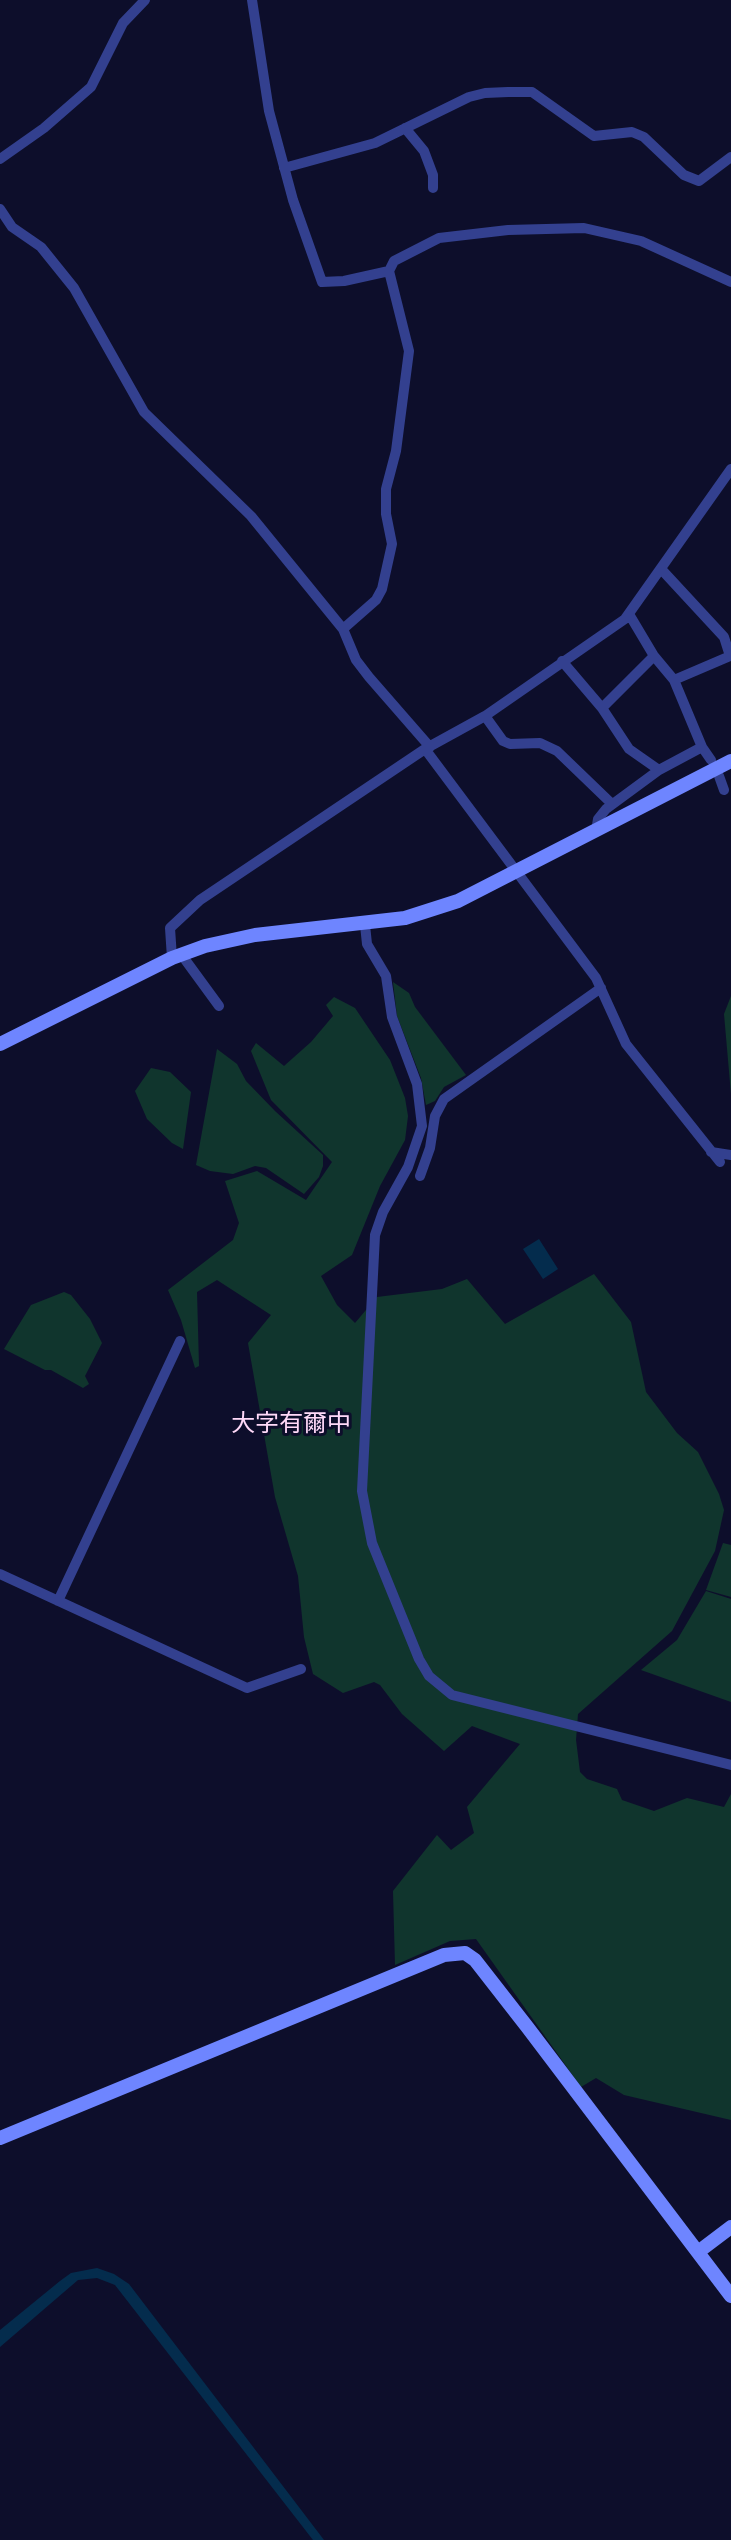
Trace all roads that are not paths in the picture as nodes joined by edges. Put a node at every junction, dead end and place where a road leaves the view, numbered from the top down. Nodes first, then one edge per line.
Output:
1 (145, 0) edge
2 (252, 0) edge
3 (405, 128) junction
4 (731, 157) edge
5 (0, 159) edge
6 (284, 168) junction
7 (433, 188) dead end
8 (0, 209) edge
9 (389, 271) junction
10 (731, 282) edge
11 (731, 469) edge
12 (662, 570) junction
13 (629, 614) junction
14 (343, 629) junction
15 (654, 656) junction
16 (730, 656) edge
17 (562, 661) junction
18 (731, 662) edge
19 (674, 680) junction
20 (602, 708) junction
21 (485, 716) junction
22 (702, 747) junction
23 (427, 748) junction
24 (710, 760) dead end
25 (731, 761) edge
26 (659, 770) junction
27 (719, 776) dead end
28 (724, 790) dead end
29 (612, 804) junction
30 (596, 831) junction
31 (518, 871) junction
32 (365, 925) junction
33 (177, 956) junction
34 (601, 988) junction
35 (219, 1006) dead end
36 (0, 1044) edge
37 (711, 1152) junction
38 (731, 1155) edge
39 (720, 1162) dead end
40 (420, 1175) dead end
41 (180, 1340) dead end
42 (0, 1574) edge
43 (58, 1601) junction
44 (301, 1669) dead end
45 (731, 1765) edge
46 (0, 2138) edge
47 (731, 2227) edge
48 (698, 2252) junction
49 (731, 2296) edge

1 - 5 street
2 - 6 street
3 - 4 street
3 - 6 street
3 - 7 street
6 - 9 street
8 - 14 street
9 - 10 street
9 - 14 street
11 - 12 street
12 - 13 street
12 - 16 street
13 - 15 street
13 - 17 street
14 - 23 street
15 - 19 street
15 - 20 street
16 - 18 street
16 - 19 street
17 - 20 street
17 - 21 street
19 - 22 street
20 - 26 street
21 - 23 street
21 - 29 street
22 - 24 street
22 - 26 street
23 - 31 street
23 - 33 street
25 - 30 street
26 - 29 street
27 - 28 street
29 - 30 street
30 - 31 street
31 - 32 street
31 - 34 street
32 - 33 street
32 - 45 street
33 - 35 street
33 - 36 street
34 - 37 street
34 - 40 street
37 - 38 street
37 - 39 street
41 - 43 street
42 - 43 street
43 - 44 street
46 - 48 street
47 - 48 street
48 - 49 street

